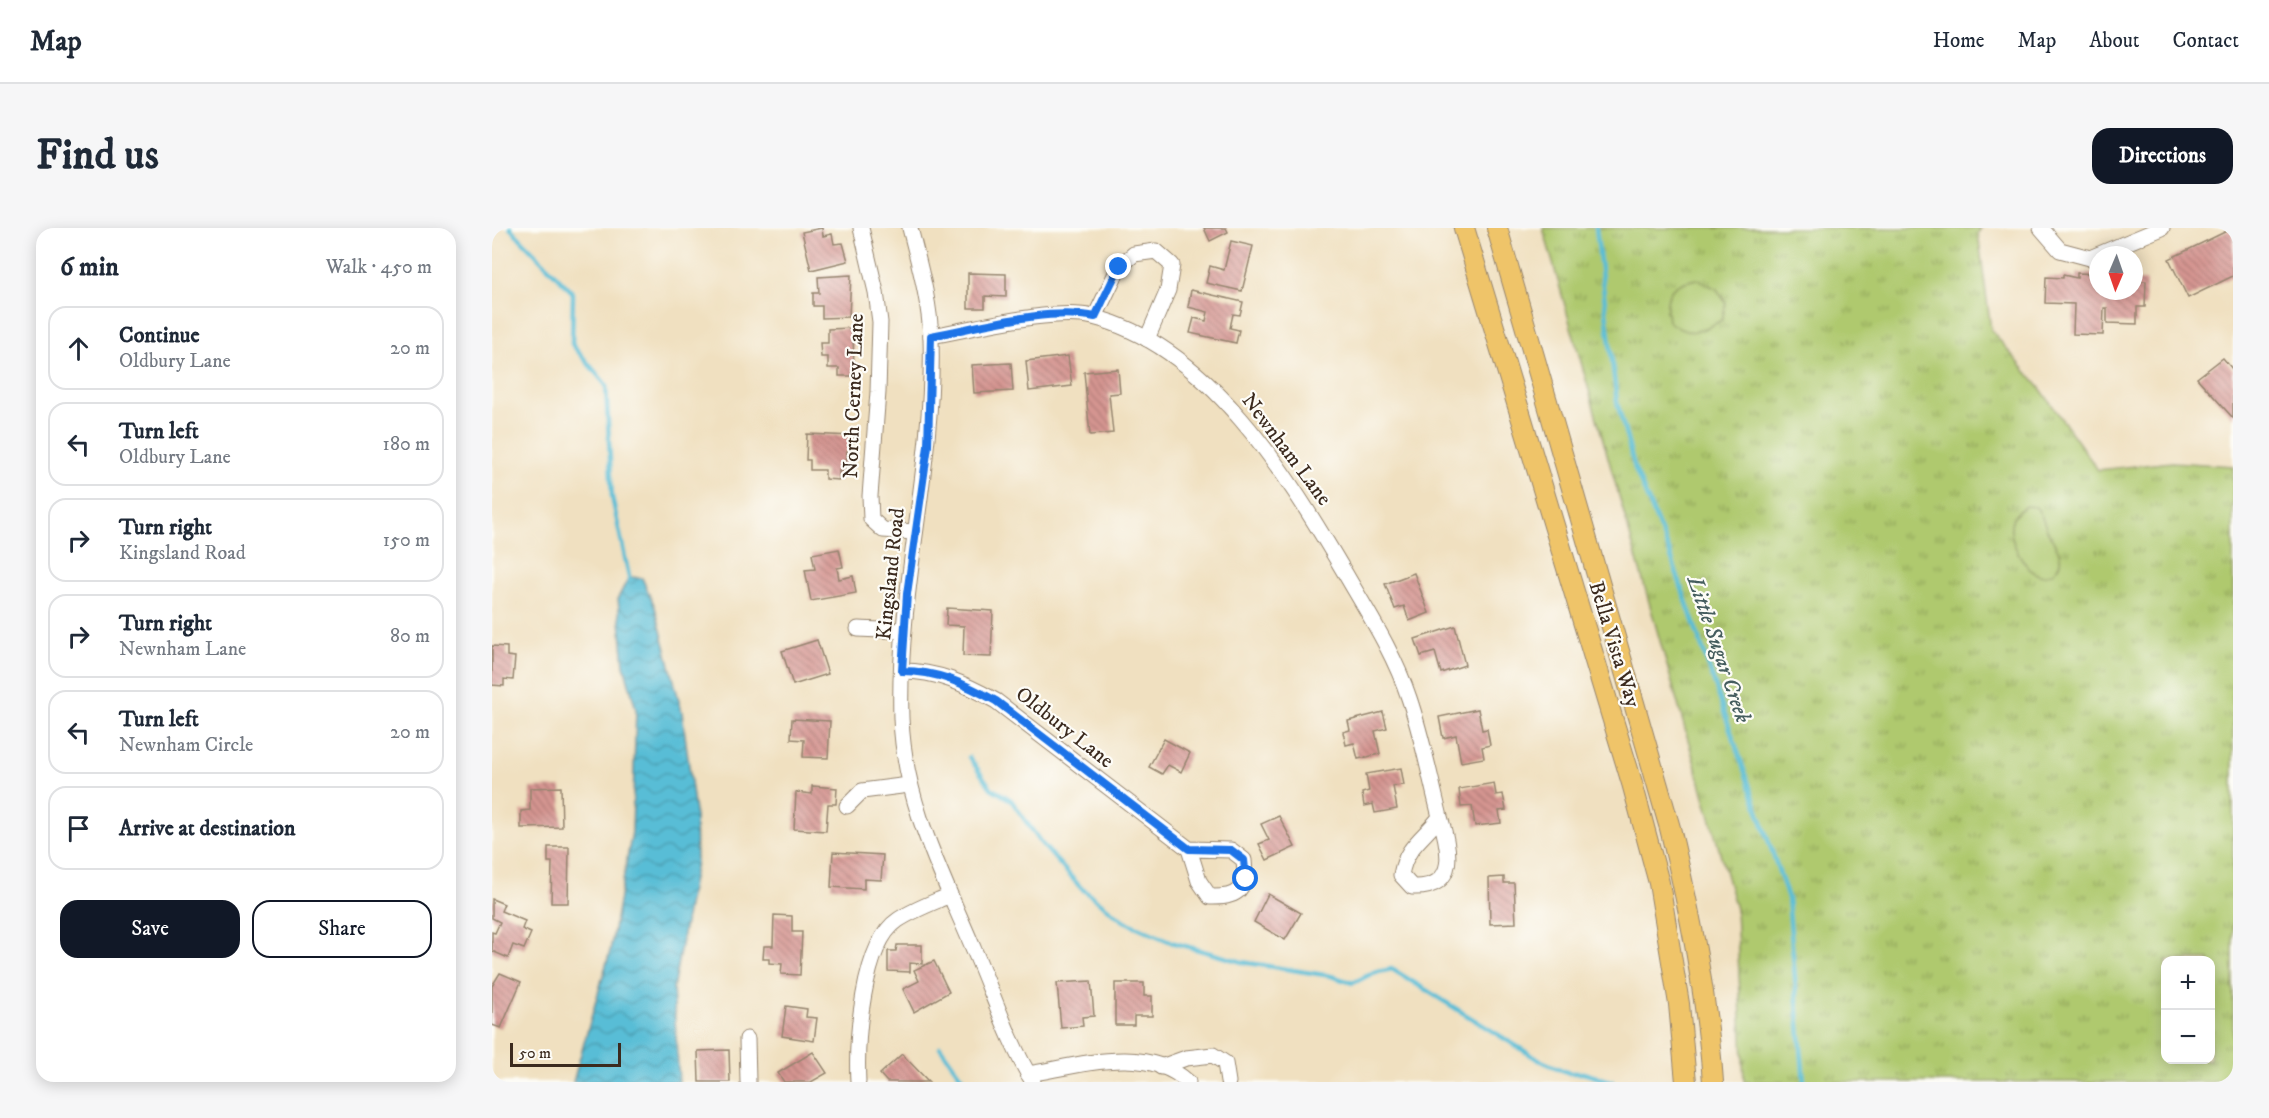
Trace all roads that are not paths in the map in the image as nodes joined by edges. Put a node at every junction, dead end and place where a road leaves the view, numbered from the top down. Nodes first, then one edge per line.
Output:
1 (861, 228) edge
2 (910, 228) edge
3 (1464, 228) edge
4 (1497, 228) edge
5 (2042, 228) edge
6 (2162, 228) edge
7 (1095, 317) junction
8 (931, 336) junction
9 (1148, 339) junction
10 (915, 532) junction
11 (858, 628) dead end
12 (903, 631) junction
13 (902, 671) junction
14 (909, 785) junction
15 (847, 806) dead end
16 (1440, 817) dead end
17 (1189, 849) dead end
18 (948, 896) junction
19 (747, 1039) dead end
20 (1161, 1067) junction
21 (1030, 1078) edge
22 (748, 1082) edge
23 (858, 1082) edge
24 (1188, 1082) edge
25 (1228, 1082) edge
26 (1686, 1082) edge
27 (1713, 1082) edge

1 - 10 street, North Cerney Lane
2 - 8 street, Kingsland Road
3 - 26 main road, Bella Vista Way
4 - 27 main road, Bella Vista Way
5 - 6 street
7 - 8 street, Newnham Lane
7 - 9 street, Newnham Lane
7 - 9 street
8 - 10 street, Kingsland Road
9 - 16 street, Newnham Lane
10 - 12 street, Kingsland Road
11 - 12 street
12 - 13 street, Kingsland Road
13 - 14 street, Kingsland Road
13 - 17 street, Oldbury Lane
14 - 15 street
14 - 18 street, Kingsland Road
18 - 21 street, Kingsland Road
18 - 23 street
19 - 22 street
20 - 21 street
20 - 24 street
20 - 25 street

